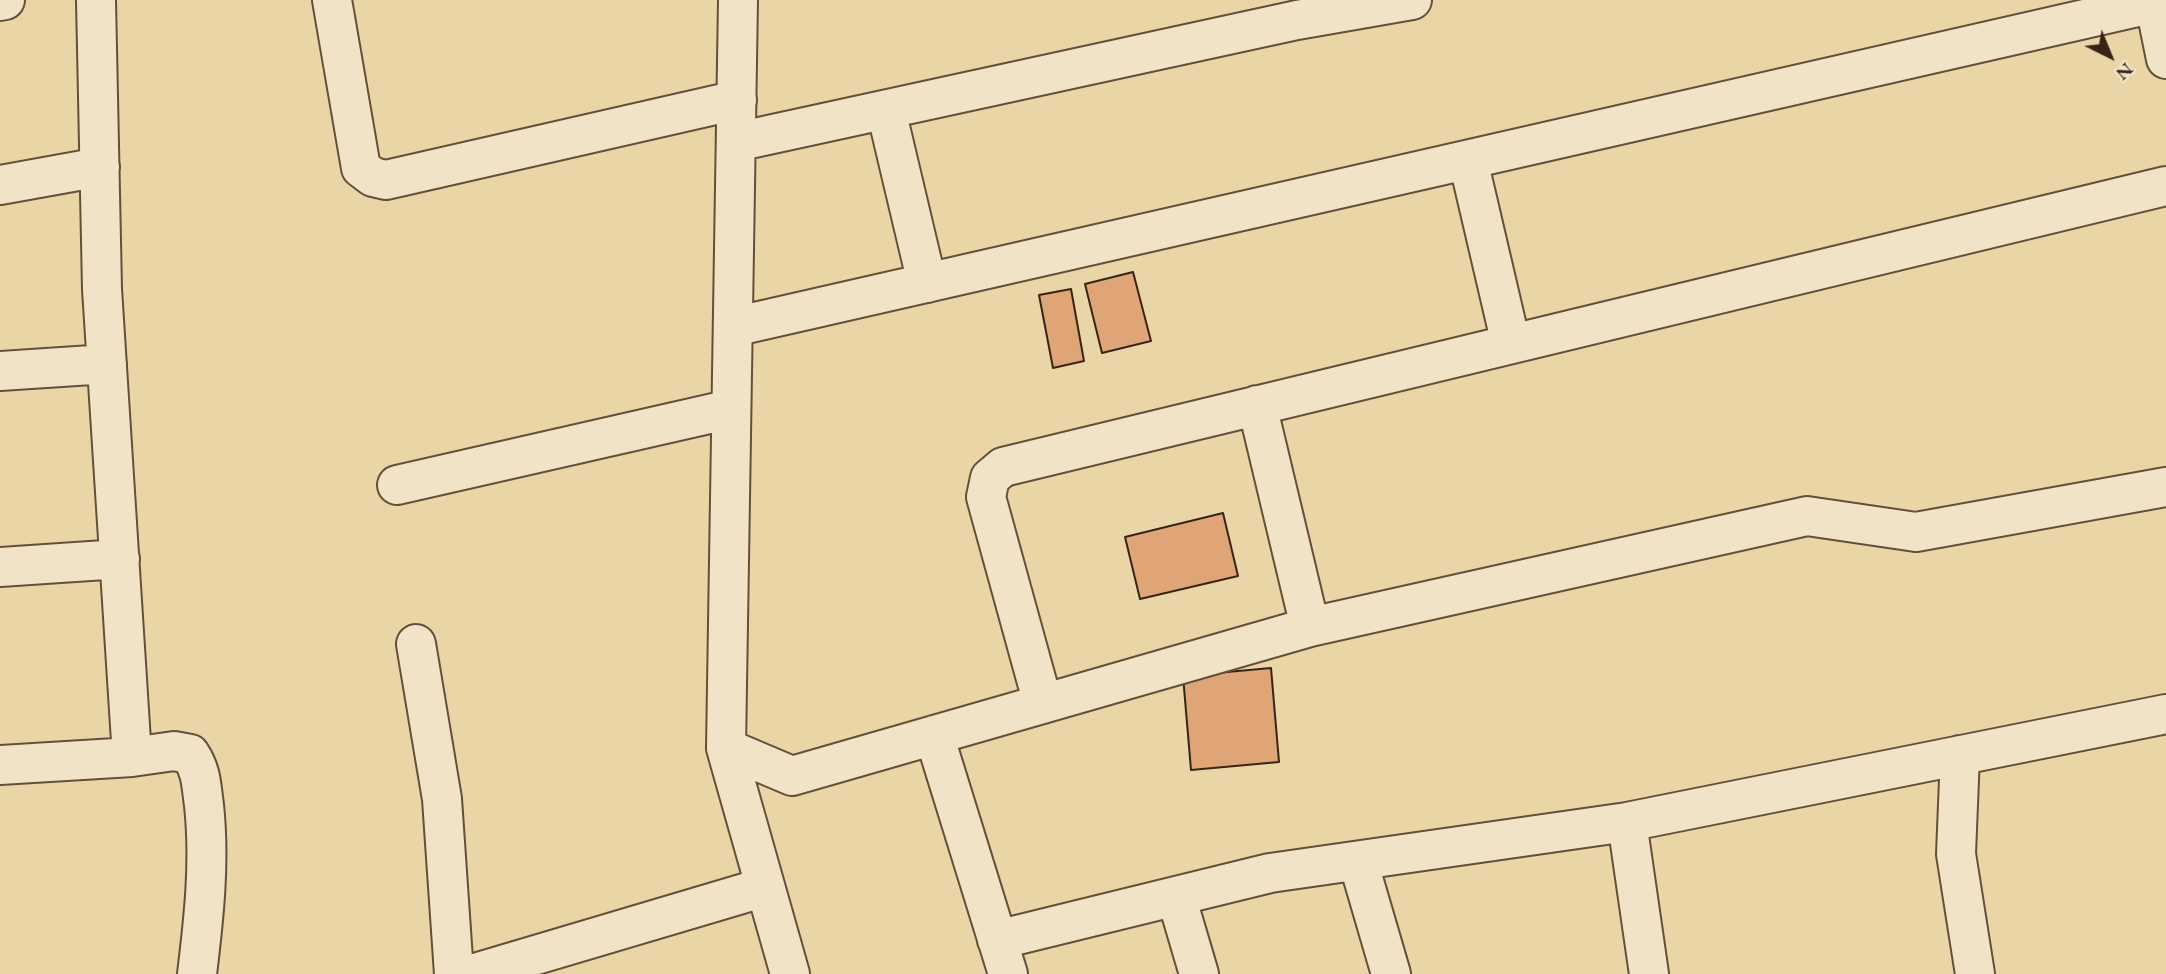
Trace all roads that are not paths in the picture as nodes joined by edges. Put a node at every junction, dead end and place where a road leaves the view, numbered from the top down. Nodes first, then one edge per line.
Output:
1 (5, 0) edge
2 (96, 0) edge
3 (332, 0) edge
4 (738, 0) edge
5 (1412, 0) edge
6 (0, 1) edge
7 (2155, 2) edge
8 (1295, 10) edge
9 (2166, 59) edge
10 (737, 100) junction
11 (886, 110) junction
12 (736, 142) junction
13 (1468, 160) junction
14 (100, 167) junction
15 (0, 185) edge
16 (2166, 186) edge
17 (927, 283) junction
18 (733, 327) junction
19 (1511, 344) junction
20 (107, 364) junction
21 (0, 371) edge
22 (1257, 405) junction
23 (732, 409) junction
24 (397, 485) dead end
25 (2166, 487) edge
26 (120, 559) junction
27 (0, 567) edge
28 (1310, 627) junction
29 (416, 644) dead end
30 (1043, 704) junction
31 (2166, 714) edge
32 (934, 735) junction
33 (726, 748) junction
34 (1960, 755) junction
35 (132, 757) junction
36 (0, 765) edge
37 (1627, 822) junction
38 (1358, 861) junction
39 (765, 887) junction
40 (1176, 896) junction
41 (1003, 957) edge
42 (556, 962) edge
43 (197, 974) edge
44 (454, 974) edge
45 (471, 974) edge
46 (790, 974) edge
47 (1199, 974) edge
48 (1391, 974) edge
49 (1649, 974) edge
50 (1975, 974) edge

1 - 6 street
2 - 14 street
3 - 10 street
4 - 10 street
5 - 8 street
7 - 9 street
7 - 13 street
8 - 11 street
10 - 12 street
11 - 12 street
11 - 17 street
12 - 18 street
13 - 17 street
13 - 19 street
14 - 15 street
14 - 20 street
16 - 19 street
17 - 18 street
18 - 23 street
19 - 22 street
20 - 21 street
20 - 26 street
22 - 28 street
22 - 30 street
23 - 24 street
23 - 33 street
25 - 28 street
26 - 27 street
26 - 35 street
28 - 30 street
29 - 44 street
30 - 32 street
31 - 34 street
32 - 33 street
32 - 41 street
33 - 39 street
34 - 37 street
34 - 50 street
35 - 36 street
35 - 43 street
37 - 38 street
37 - 49 street
38 - 40 street
38 - 48 street
39 - 42 street
39 - 46 street
40 - 41 street
40 - 47 street
42 - 45 street

